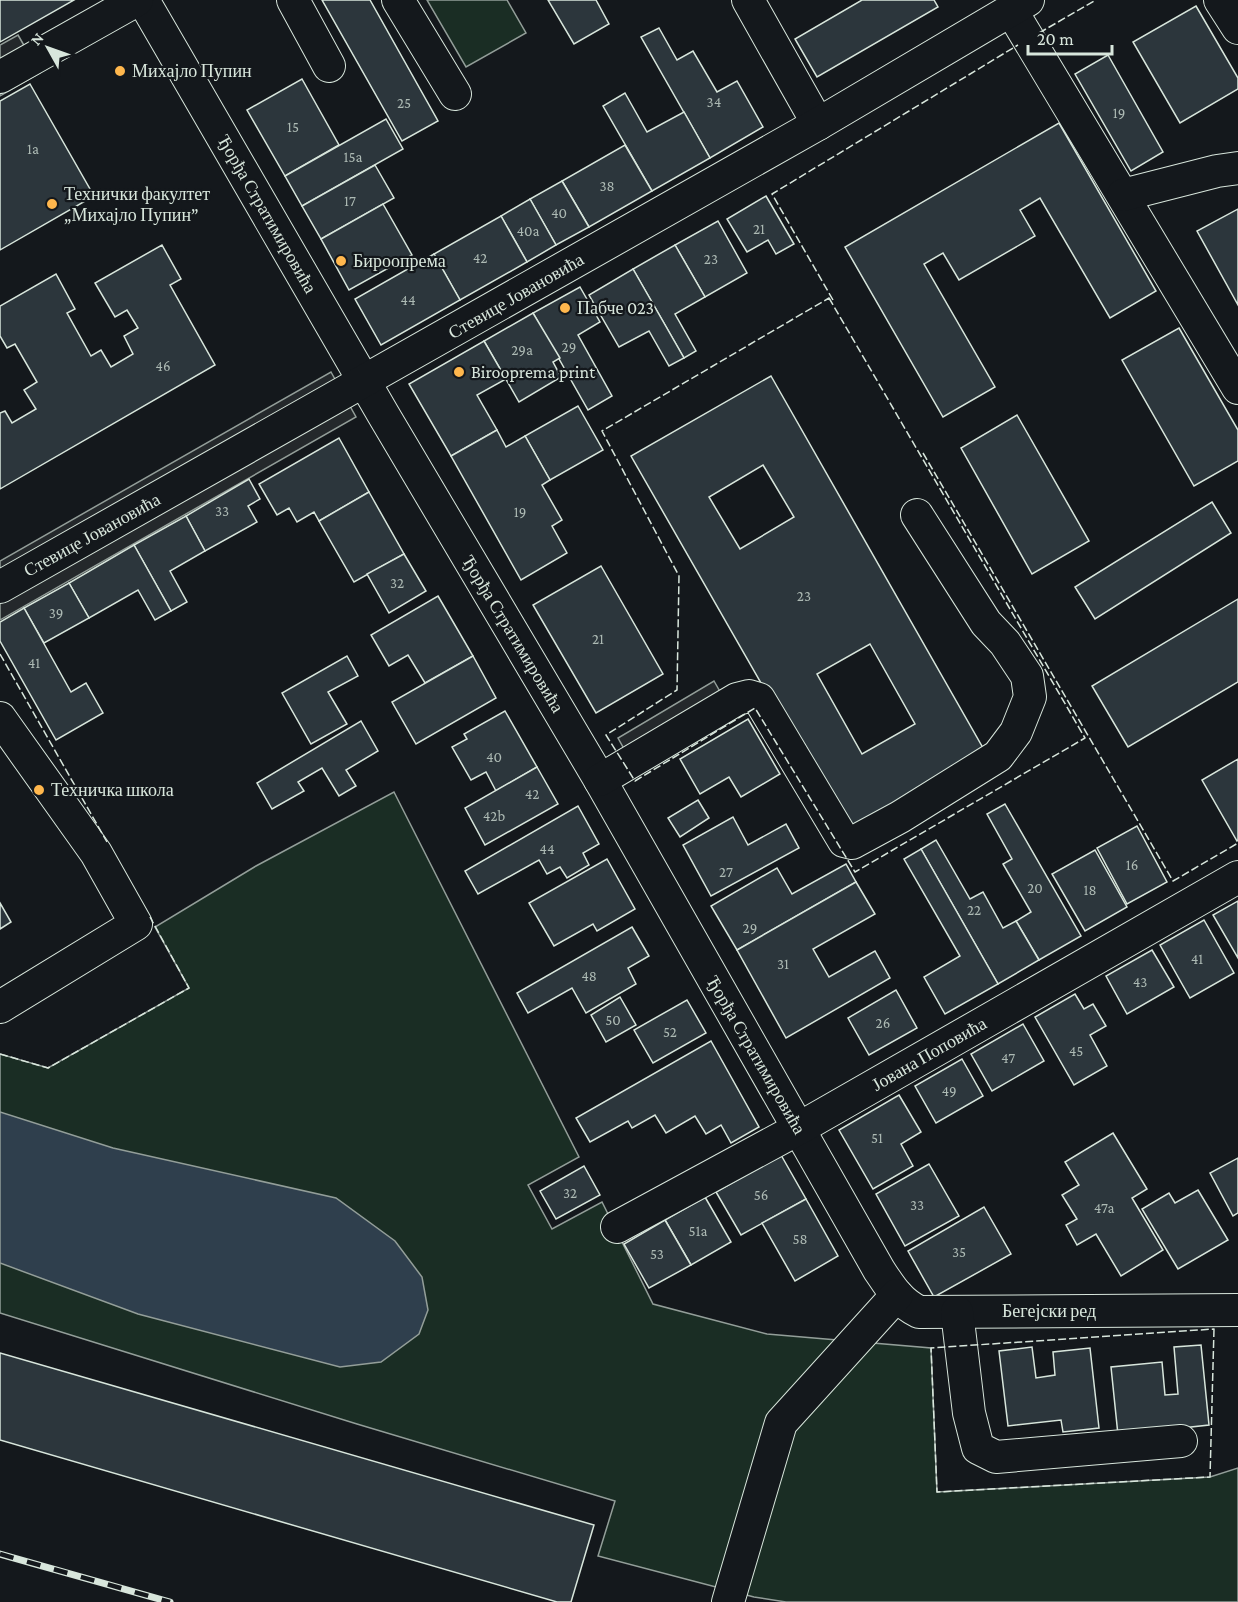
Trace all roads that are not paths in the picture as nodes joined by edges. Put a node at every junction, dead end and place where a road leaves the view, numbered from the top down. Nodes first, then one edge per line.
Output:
1 (137, 0) edge
2 (143, 0) edge
3 (293, 0) edge
4 (398, 0) edge
5 (747, 0) edge
6 (1220, 0) edge
7 (1020, 5) edge
8 (1238, 28) edge
9 (329, 66) dead end
10 (0, 77) edge
11 (455, 94) dead end
12 (818, 124) junction
13 (1238, 168) edge
14 (1123, 195) junction
15 (364, 381) junction
16 (1238, 388) edge
17 (917, 514) dead end
18 (0, 586) edge
19 (0, 718) edge
20 (600, 780) junction
21 (1238, 877) edge
22 (0, 1007) edge
23 (798, 1129) junction
24 (617, 1227) dead end
25 (879, 1270) joint
26 (897, 1295) junction
27 (1238, 1310) edge
28 (957, 1312) junction
29 (1181, 1441) dead end
30 (728, 1602) edge

1 - 10 street
2 - 15 street, Ђорђа Стратимировића
3 - 9 street
4 - 11 street
5 - 12 street
6 - 8 street
7 - 12 street, Стевице Јовановића
7 - 14 street
12 - 15 street, Стевице Јовановића
13 - 14 street
14 - 16 street
15 - 18 street, Стевице Јовановића
15 - 20 street, Ђорђа Стратимировића
17 - 20 street
19 - 22 street
20 - 23 street, Ђорђа Стратимировића
21 - 23 street, Јована Поповића
23 - 24 street, Јована Поповића
23 - 25 street, Ђорђа Стратимировића
25 - 26 street, Бегејски ред
26 - 28 street, Бегејски ред
26 - 30 street
27 - 28 street, Бегејски ред
28 - 29 street

